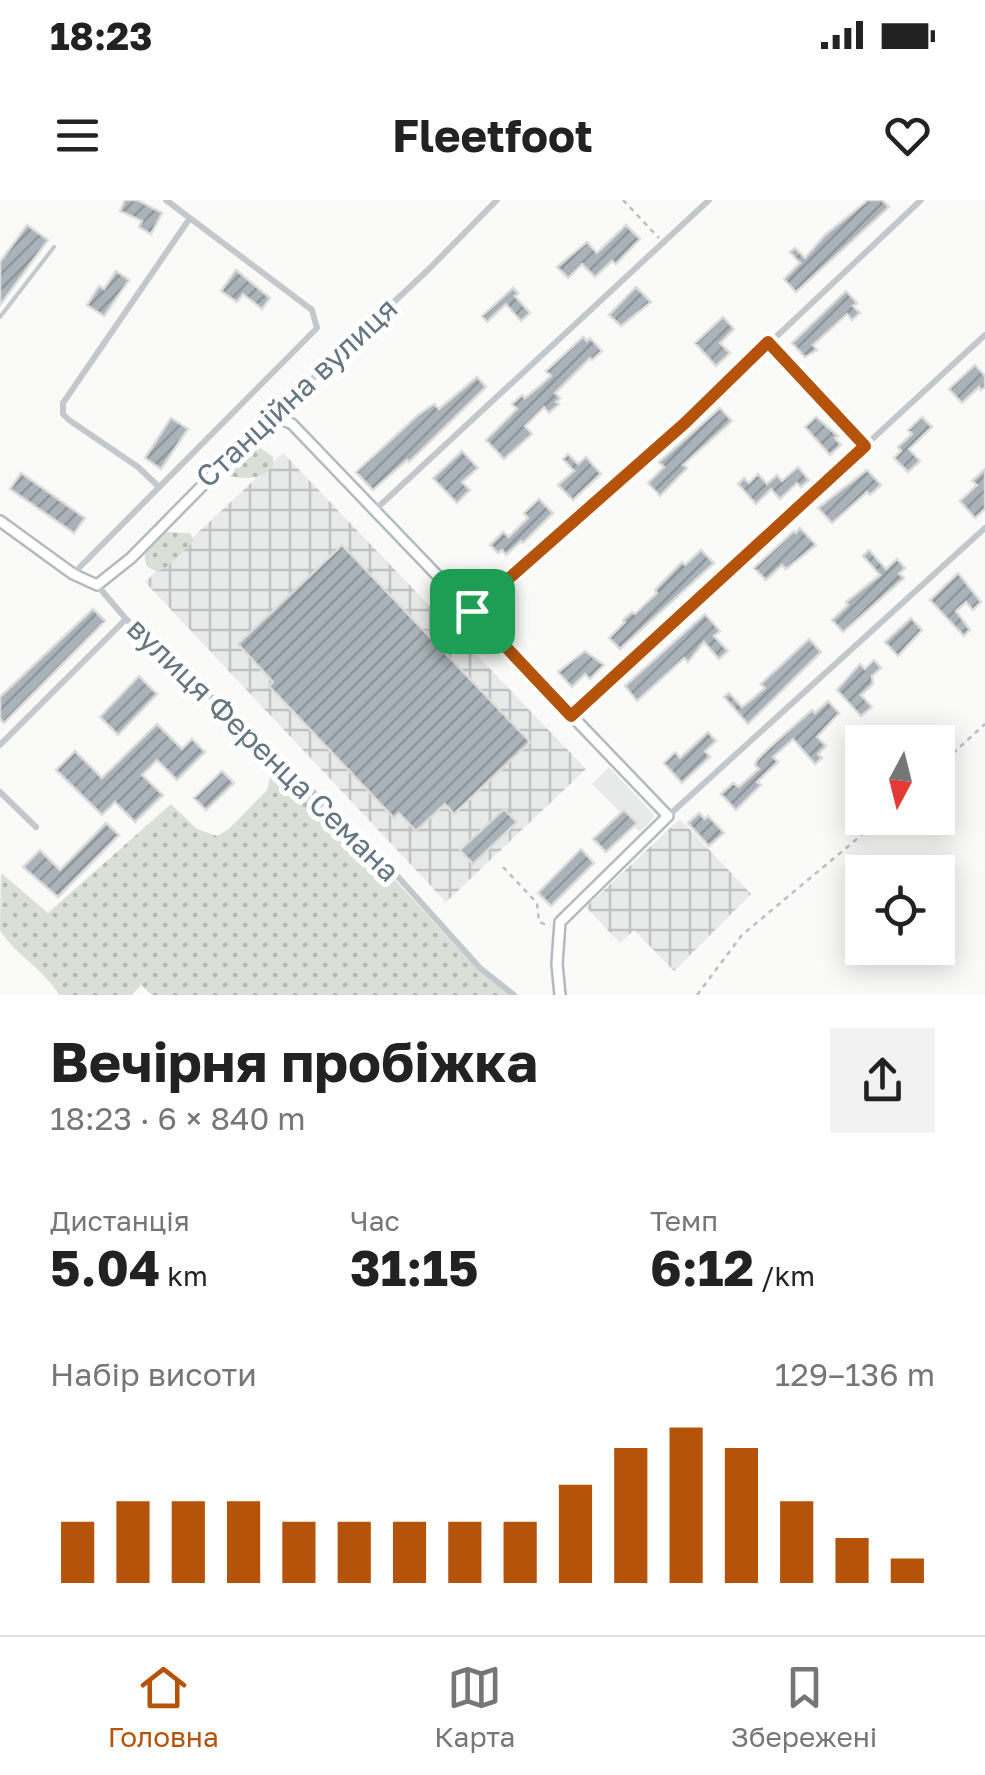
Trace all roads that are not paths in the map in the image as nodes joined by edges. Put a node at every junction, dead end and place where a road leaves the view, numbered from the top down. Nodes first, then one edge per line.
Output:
1 (166, 200) edge
2 (497, 200) edge
3 (709, 200) edge
4 (921, 200) edge
5 (190, 218) junction
6 (54, 247) dead end
7 (0, 317) edge
8 (985, 336) edge
9 (768, 342) junction
10 (278, 418) junction
11 (865, 446) junction
12 (158, 486) junction
13 (375, 510) junction
14 (0, 520) edge
15 (985, 528) edge
16 (73, 574) junction
17 (97, 585) junction
18 (472, 611) junction
19 (126, 619) junction
20 (571, 716) junction
21 (0, 744) edge
22 (0, 792) edge
23 (668, 816) junction
24 (36, 827) dead end
25 (514, 995) edge
26 (560, 995) edge

1 - 5 street
2 - 10 street, Станційна вулиця
3 - 13 street
4 - 9 street
5 - 12 street
5 - 12 street
6 - 7 lane
8 - 11 street
9 - 11 lane
9 - 18 street
10 - 13 street
10 - 17 street, Станційна вулиця
11 - 20 street
12 - 16 street
13 - 18 street
14 - 16 street, вулиця Ференца Семана
15 - 23 street
16 - 17 street, вулиця Ференца Семана
17 - 19 street, вулиця Ференца Семана
18 - 20 street
19 - 21 street
19 - 25 street, вулиця Ференца Семана
20 - 23 street
22 - 24 street
23 - 26 street

